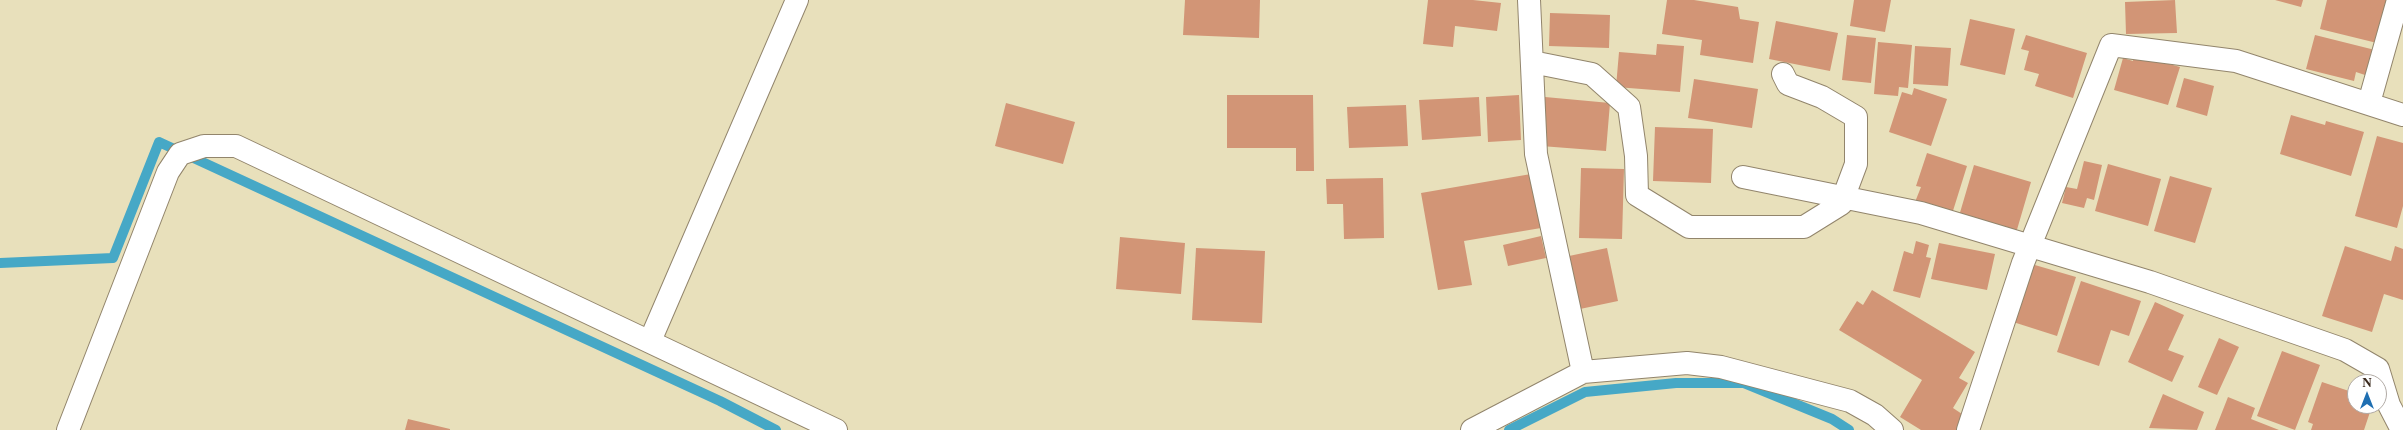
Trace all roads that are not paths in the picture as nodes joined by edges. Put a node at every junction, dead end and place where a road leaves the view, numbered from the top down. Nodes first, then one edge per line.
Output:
1 (797, 0) edge
2 (1529, 0) edge
3 (2398, 0) edge
4 (1532, 62) junction
5 (1783, 74) dead end
6 (2369, 103) junction
7 (2403, 114) edge
8 (1743, 177) dead end
9 (1844, 197) junction
10 (2029, 246) junction
11 (650, 341) junction
12 (1583, 372) junction
13 (68, 430) edge
14 (836, 430) edge
15 (1472, 430) edge
16 (1892, 430) edge
17 (1968, 430) edge
18 (2402, 430) edge

1 - 11 street
2 - 4 street
3 - 6 street
4 - 9 street
4 - 12 street
5 - 9 street
6 - 7 street
6 - 10 street
8 - 9 street
9 - 10 street
10 - 17 street
10 - 18 street
11 - 13 street
11 - 14 street
12 - 15 street
12 - 16 street

